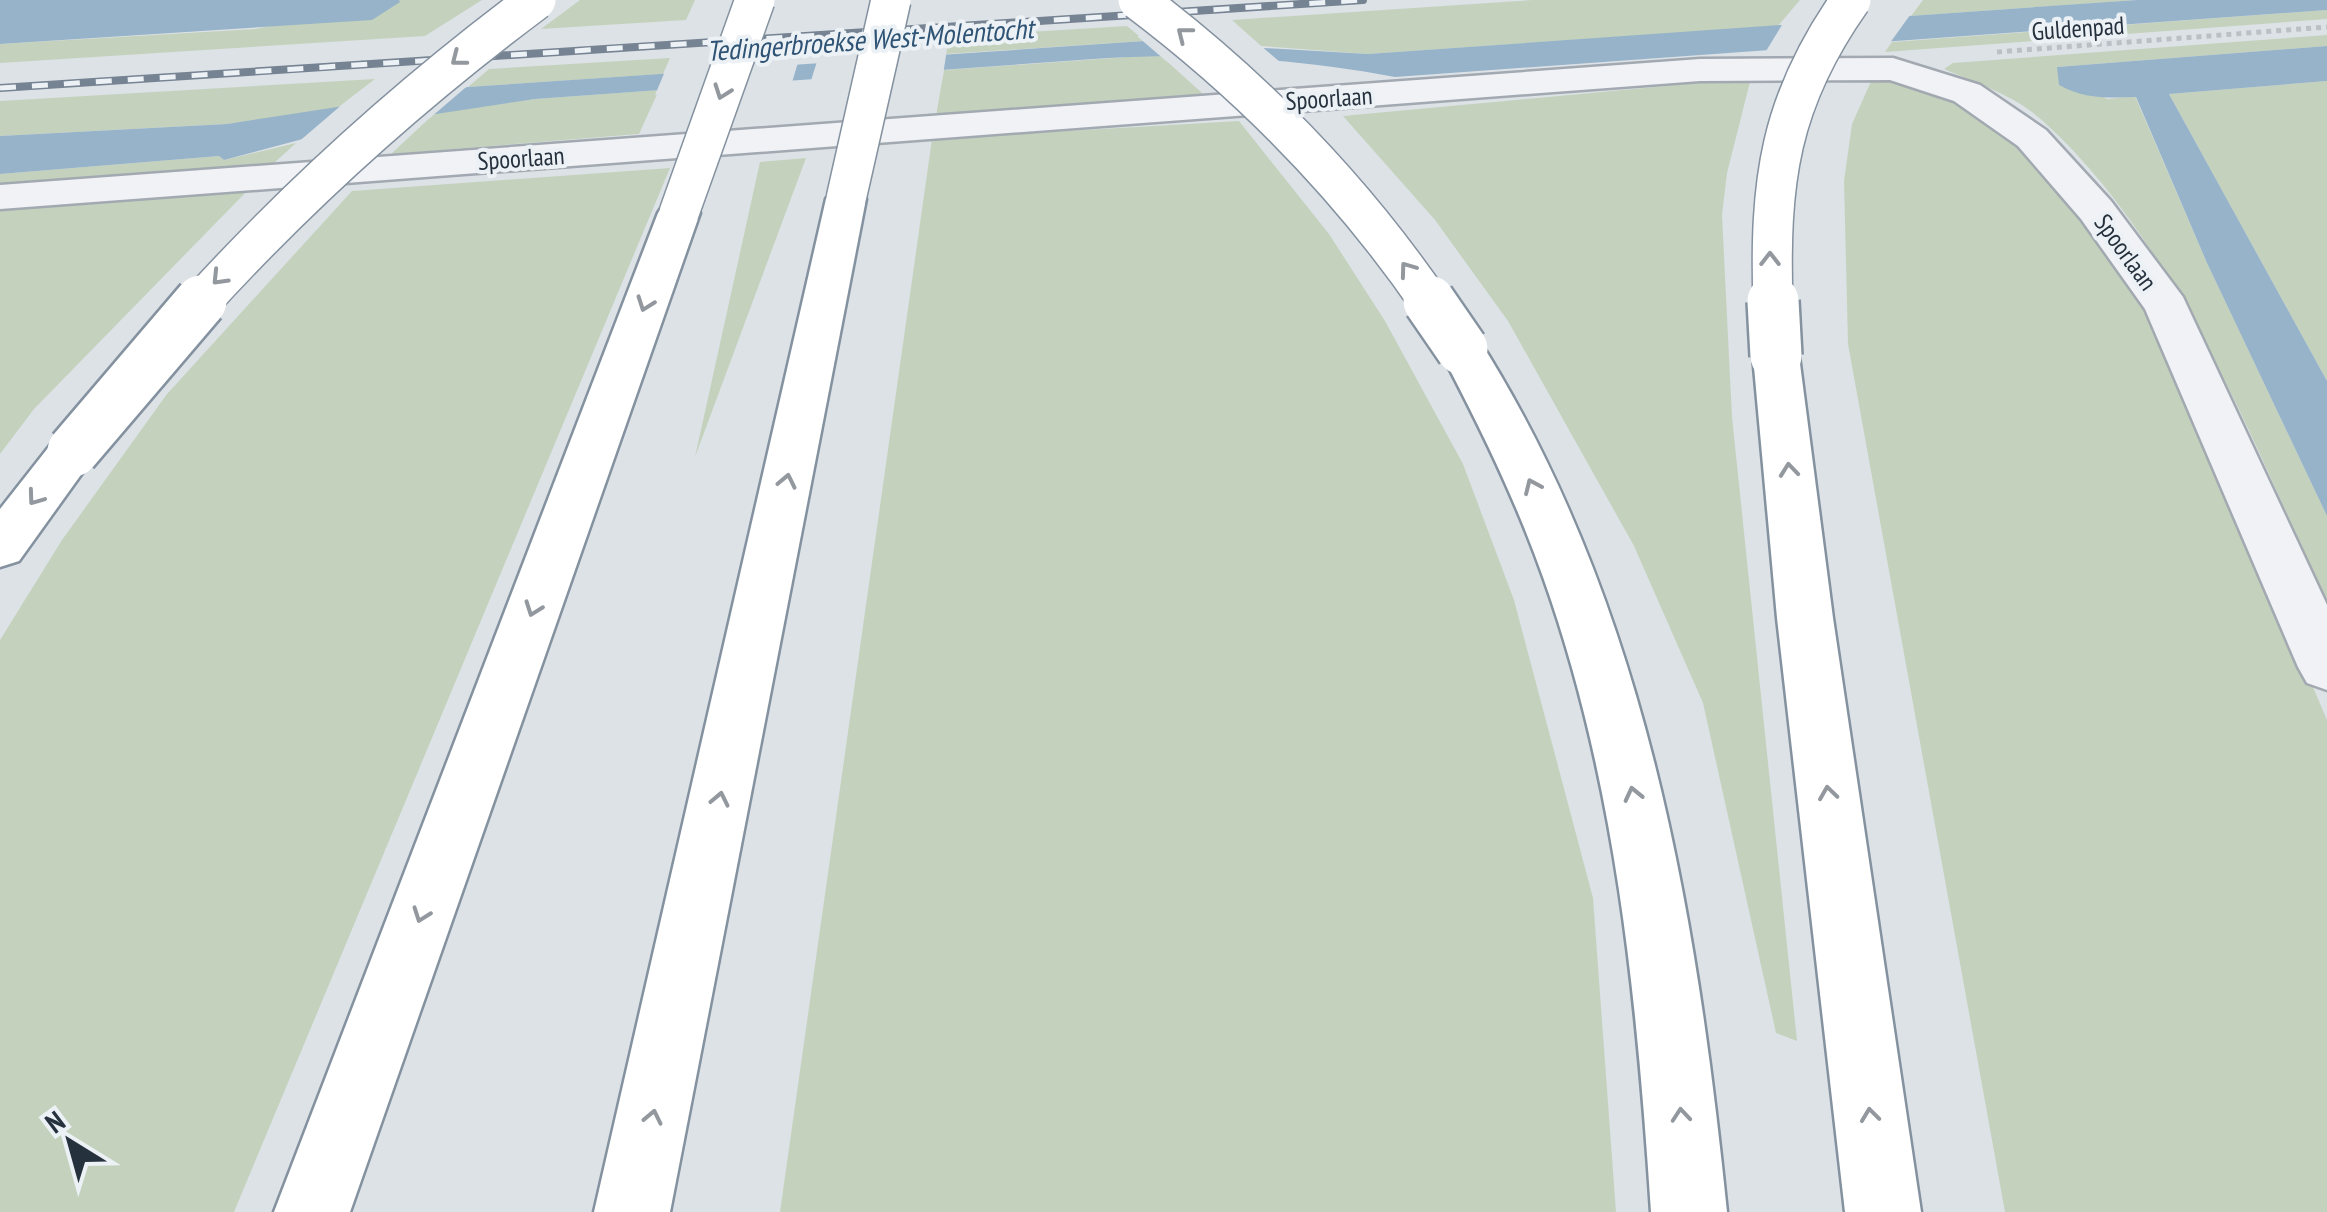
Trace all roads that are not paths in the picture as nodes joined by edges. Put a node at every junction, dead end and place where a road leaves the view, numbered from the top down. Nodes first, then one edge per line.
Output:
1 (536, 0) edge
2 (755, 0) edge
3 (892, 0) edge
4 (1138, 0) edge
5 (1852, 0) edge
6 (0, 197) edge
7 (0, 546) edge
8 (2327, 667) edge
9 (312, 1212) edge
10 (632, 1212) edge
11 (1689, 1212) edge
12 (1882, 1212) edge

1 -> 7 highway, bridge
2 -> 9 highway, bridge
10 -> 3 highway, bridge
11 -> 4 highway, bridge
12 -> 5 highway, bridge
6 - 8 street, Spoorlaan

